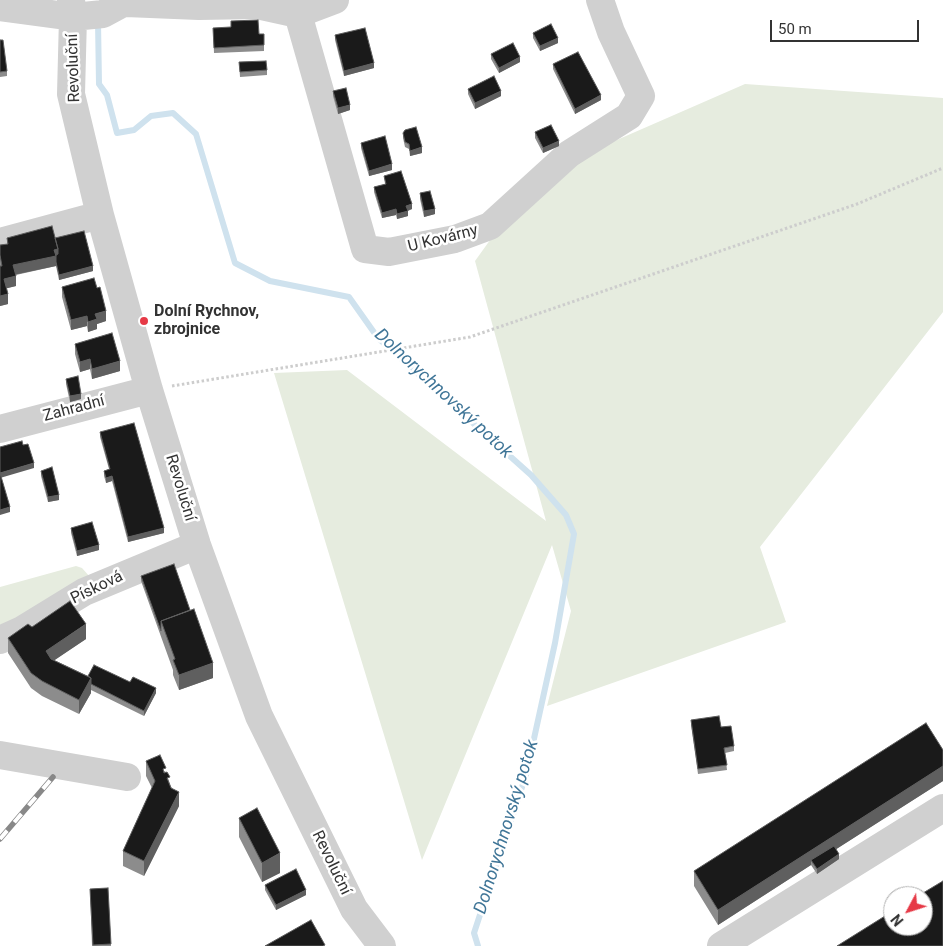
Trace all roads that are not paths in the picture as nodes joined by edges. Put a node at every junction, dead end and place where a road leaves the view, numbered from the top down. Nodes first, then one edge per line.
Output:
1 (335, 0) edge
2 (600, 0) edge
3 (0, 7) edge
4 (98, 8) edge
5 (298, 14) junction
6 (100, 215) junction
7 (0, 242) edge
8 (149, 390) junction
9 (0, 429) edge
10 (198, 545) junction
11 (0, 640) edge
12 (0, 755) edge
13 (128, 777) dead end
14 (943, 808) edge
15 (382, 946) edge
16 (721, 946) edge

1 - 5 street
2 - 5 street, U Kovárny
3 - 4 street
4 - 5 street
4 - 6 street, Revoluční
6 - 7 street
6 - 8 street, Revoluční
8 - 9 street, Zahradní
8 - 10 street, Revoluční
10 - 11 street, Písková
10 - 15 street, Revoluční
12 - 13 street
14 - 16 street

